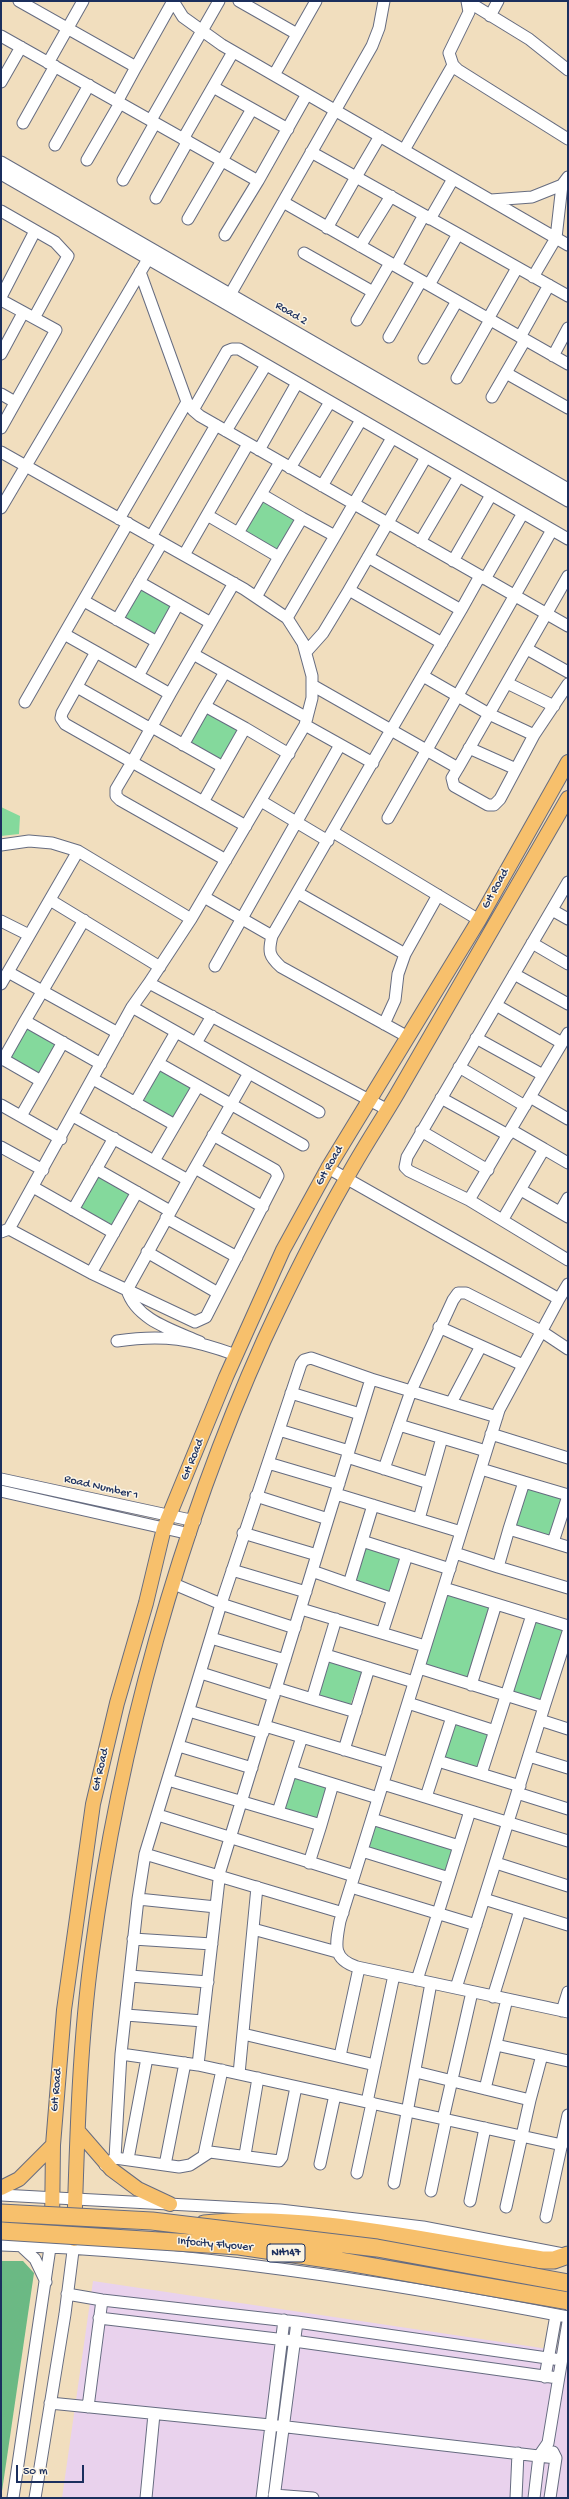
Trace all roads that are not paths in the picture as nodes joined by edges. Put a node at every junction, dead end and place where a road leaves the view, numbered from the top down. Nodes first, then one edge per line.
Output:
1 (19, 1) edge
2 (83, 1) edge
3 (219, 1) edge
4 (239, 1) edge
5 (384, 1) edge
6 (467, 1) edge
7 (498, 1) edge
8 (175, 2) edge
9 (312, 2) edge
10 (37, 5) edge
11 (490, 16) junction
12 (68, 28) junction
13 (202, 31) junction
14 (297, 34) junction
15 (1, 36) edge
16 (21, 47) junction
17 (233, 52) junction
18 (51, 64) junction
19 (453, 65) junction
20 (136, 67) junction
21 (568, 70) edge
22 (274, 75) junction
23 (1, 82) edge
24 (89, 85) junction
25 (212, 87) junction
26 (307, 94) junction
27 (119, 102) junction
28 (252, 109) junction
29 (336, 111) junction
30 (153, 121) junction
31 (23, 123) dead end
32 (288, 129) junction
33 (380, 136) junction
34 (568, 139) edge
35 (186, 140) junction
36 (55, 145) dead end
37 (404, 150) junction
38 (311, 152) junction
39 (88, 160) dead end
40 (222, 160) junction
41 (1, 162) edge
42 (1, 174) edge
43 (356, 177) junction
44 (454, 179) junction
45 (122, 180) dead end
46 (258, 181) junction
47 (565, 181) edge
48 (391, 196) junction
49 (156, 198) dead end
50 (491, 200) junction
51 (283, 202) junction
52 (2, 214) edge
53 (427, 217) junction
54 (188, 219) dead end
55 (327, 228) junction
56 (35, 231) junction
57 (458, 234) junction
58 (225, 235) dead end
59 (556, 238) junction
60 (568, 245) edge
61 (360, 246) junction
62 (304, 253) dead end
63 (151, 254) junction
64 (393, 265) junction
65 (517, 268) junction
66 (140, 272) junction
67 (533, 276) junction
68 (425, 283) junction
69 (549, 286) junction
70 (373, 292) junction
71 (231, 294) junction
72 (1, 296) edge
73 (568, 296) edge
74 (1, 300) edge
75 (457, 301) junction
76 (225, 304) junction
77 (23, 313) junction
78 (34, 318) junction
79 (489, 319) junction
80 (357, 320) dead end
81 (568, 328) edge
82 (389, 337) dead end
83 (523, 338) junction
84 (3, 346) edge
85 (553, 356) junction
86 (424, 358) dead end
87 (568, 364) edge
88 (266, 365) junction
89 (506, 373) junction
90 (457, 378) dead end
91 (297, 383) junction
92 (1, 394) edge
93 (492, 397) dead end
94 (15, 402) junction
95 (330, 402) junction
96 (190, 406) junction
97 (568, 408) edge
98 (361, 420) junction
99 (1, 428) edge
100 (221, 428) junction
101 (392, 438) junction
102 (248, 444) junction
103 (259, 450) junction
104 (1, 452) edge
105 (426, 457) junction
106 (280, 462) junction
107 (24, 465) junction
108 (290, 468) junction
109 (459, 476) junction
110 (322, 486) junction
111 (568, 490) edge
112 (261, 494) junction
113 (492, 495) junction
114 (568, 501) edge
115 (353, 504) junction
116 (1, 508) edge
117 (523, 513) junction
118 (207, 515) junction
119 (302, 518) junction
120 (123, 521) junction
121 (387, 523) junction
122 (552, 530) junction
123 (238, 533) junction
124 (335, 536) junction
125 (151, 537) junction
126 (568, 539) edge
127 (420, 542) junction
128 (162, 543) junction
129 (184, 555) junction
130 (279, 557) junction
131 (368, 557) junction
132 (453, 561) junction
133 (568, 576) edge
134 (483, 578) junction
135 (139, 582) junction
136 (234, 583) junction
137 (349, 590) junction
138 (515, 596) junction
139 (256, 597) junction
140 (84, 601) junction
141 (178, 604) junction
142 (461, 610) junction
143 (547, 614) junction
144 (287, 618) junction
145 (118, 620) junction
146 (211, 623) junction
147 (568, 626) edge
148 (64, 634) junction
149 (157, 642) junction
150 (442, 643) junction
151 (526, 649) junction
152 (96, 652) junction
153 (306, 652) junction
154 (193, 654) junction
155 (225, 672) junction
156 (568, 672) edge
157 (138, 676) junction
158 (423, 676) junction
159 (507, 683) junction
160 (568, 684) edge
161 (312, 685) junction
162 (77, 687) junction
163 (170, 694) junction
164 (458, 696) junction
165 (26, 702) dead end
166 (205, 706) junction
167 (554, 706) junction
168 (489, 714) junction
169 (306, 722) junction
170 (151, 728) junction
171 (245, 728) junction
172 (391, 730) junction
173 (534, 736) junction
174 (183, 745) junction
175 (340, 745) junction
176 (470, 748) junction
177 (427, 751) junction
178 (289, 754) junction
179 (132, 762) junction
180 (568, 762) edge
181 (373, 763) junction
182 (223, 767) junction
183 (458, 768) junction
184 (516, 769) junction
185 (568, 798) edge
186 (261, 801) junction
187 (203, 802) junction
188 (388, 818) dead end
189 (296, 822) junction
190 (246, 826) junction
191 (330, 836) junction
192 (1, 845) edge
193 (78, 851) junction
194 (226, 860) junction
195 (568, 882) edge
196 (298, 893) junction
197 (438, 896) junction
198 (204, 897) junction
199 (50, 900) junction
200 (552, 910) junction
201 (240, 918) junction
202 (191, 919) junction
203 (568, 919) edge
204 (84, 920) junction
205 (479, 920) junction
206 (1, 921) edge
207 (29, 935) junction
208 (272, 936) junction
209 (532, 943) junction
210 (405, 954) junction
211 (568, 964) edge
212 (215, 966) dead end
213 (160, 967) junction
214 (8, 972) junction
215 (514, 974) junction
216 (149, 983) junction
217 (1, 984) edge
218 (43, 991) junction
219 (568, 1004) edge
220 (496, 1005) junction
221 (132, 1007) junction
222 (212, 1016) junction
223 (26, 1021) junction
224 (384, 1024) junction
225 (176, 1032) junction
226 (118, 1034) junction
227 (408, 1037) junction
228 (476, 1038) junction
229 (565, 1038) edge
230 (63, 1042) junction
231 (196, 1043) junction
232 (2, 1059) edge
233 (101, 1064) junction
234 (158, 1064) junction
235 (459, 1067) junction
236 (249, 1073) junction
237 (543, 1075) junction
238 (93, 1079) junction
239 (41, 1081) junction
240 (198, 1086) junction
241 (441, 1098) junction
242 (370, 1100) junction
243 (528, 1102) junction
244 (135, 1103) junction
245 (231, 1104) junction
246 (1, 1105) edge
247 (388, 1110) junction
248 (320, 1112) dead end
249 (566, 1115) edge
250 (21, 1116) junction
251 (73, 1116) junction
252 (175, 1125) junction
253 (421, 1131) junction
254 (510, 1132) junction
255 (213, 1135) junction
256 (114, 1138) junction
257 (60, 1139) junction
258 (303, 1145) dead end
259 (1, 1147) edge
260 (544, 1150) junction
261 (154, 1161) junction
262 (568, 1163) edge
263 (195, 1168) junction
264 (328, 1168) junction
265 (96, 1169) junction
266 (43, 1170) junction
267 (488, 1170) junction
268 (346, 1178) junction
269 (188, 1180) junction
270 (33, 1187) junction
271 (521, 1190) junction
272 (137, 1192) junction
273 (568, 1198) edge
274 (469, 1200) junction
275 (263, 1207) junction
276 (73, 1210) junction
277 (168, 1214) junction
278 (564, 1215) edge
279 (503, 1219) junction
280 (5, 1231) edge
281 (114, 1233) junction
282 (147, 1252) junction
283 (237, 1257) junction
284 (568, 1260) edge
285 (91, 1273) junction
286 (568, 1284) edge
287 (127, 1290) junction
288 (218, 1293) junction
289 (559, 1299) junction
290 (439, 1327) junction
291 (541, 1331) junction
292 (117, 1341) dead end
293 (200, 1342) junction
294 (481, 1346) junction
295 (568, 1349) edge
296 (236, 1355) junction
297 (523, 1365) junction
298 (371, 1379) junction
299 (411, 1391) junction
300 (291, 1393) junction
301 (451, 1403) junction
302 (360, 1414) junction
303 (497, 1417) junction
304 (399, 1425) junction
305 (279, 1430) junction
306 (492, 1434) junction
307 (442, 1438) junction
308 (486, 1451) junction
309 (348, 1454) junction
310 (568, 1458) edge
311 (268, 1463) junction
312 (384, 1469) junction
313 (481, 1469) junction
314 (1, 1479) edge
315 (524, 1482) junction
316 (429, 1483) junction
317 (337, 1489) junction
318 (1, 1491) edge
319 (256, 1496) junction
320 (568, 1496) edge
321 (373, 1505) junction
322 (328, 1519) junction
323 (419, 1519) junction
324 (195, 1521) junction
325 (167, 1522) junction
326 (509, 1529) junction
327 (462, 1532) junction
328 (243, 1533) junction
329 (190, 1534) junction
330 (362, 1541) junction
331 (553, 1542) junction
332 (568, 1547) edge
333 (455, 1553) junction
334 (317, 1555) junction
335 (407, 1555) junction
336 (498, 1566) junction
337 (450, 1568) junction
338 (232, 1570) junction
339 (312, 1571) junction
340 (174, 1584) junction
341 (349, 1584) junction
342 (444, 1588) junction
343 (568, 1588) edge
344 (306, 1592) junction
345 (393, 1599) junction
346 (221, 1604) junction
347 (496, 1604) junction
348 (301, 1609) junction
349 (532, 1615) junction
350 (336, 1620) junction
351 (568, 1626) edge
352 (295, 1628) junction
353 (568, 1632) edge
354 (382, 1633) junction
355 (211, 1638) junction
356 (566, 1644) edge
357 (425, 1646) junction
358 (326, 1655) junction
359 (285, 1660) junction
360 (369, 1668) junction
361 (419, 1668) junction
362 (201, 1673) junction
363 (414, 1682) junction
364 (471, 1685) junction
365 (275, 1692) junction
366 (506, 1696) junction
367 (312, 1699) junction
368 (408, 1703) junction
369 (544, 1707) junction
370 (189, 1711) junction
371 (356, 1712) junction
372 (452, 1717) junction
373 (540, 1720) junction
374 (568, 1729) edge
375 (264, 1730) junction
376 (495, 1731) junction
377 (302, 1737) junction
378 (179, 1746) junction
379 (344, 1750) junction
380 (529, 1756) junction
381 (438, 1760) junction
382 (389, 1763) junction
383 (252, 1768) junction
384 (568, 1768) edge
385 (291, 1771) junction
386 (481, 1774) junction
387 (168, 1780) junction
388 (333, 1784) junction
389 (383, 1784) junction
390 (518, 1790) junction
391 (426, 1797) junction
392 (378, 1798) junction
393 (242, 1801) junction
394 (568, 1809) edge
395 (470, 1811) junction
396 (278, 1812) junction
397 (158, 1815) junction
398 (372, 1819) junction
399 (508, 1822) junction
400 (321, 1825) junction
401 (230, 1839) junction
402 (568, 1841) edge
403 (459, 1846) junction
404 (362, 1851) junction
405 (146, 1854) junction
406 (309, 1863) junction
407 (496, 1864) junction
408 (220, 1876) junction
409 (449, 1878) junction
410 (353, 1881) junction
411 (568, 1886) edge
412 (257, 1887) junction
413 (138, 1899) junction
414 (484, 1899) junction
415 (216, 1907) junction
416 (520, 1910) junction
417 (343, 1913) junction
418 (438, 1914) junction
419 (476, 1925) junction
420 (568, 1925) edge
421 (253, 1930) junction
422 (133, 1939) junction
423 (212, 1944) junction
424 (337, 1952) junction
425 (359, 1968) junction
426 (394, 1975) junction
427 (130, 1976) junction
428 (417, 1980) junction
429 (208, 1982) junction
430 (431, 1983) junction
431 (456, 1988) junction
432 (472, 1992) junction
433 (568, 1992) edge
434 (493, 1996) junction
435 (507, 1999) junction
436 (565, 2012) edge
437 (126, 2015) junction
438 (203, 2021) junction
439 (243, 2034) junction
440 (496, 2045) junction
441 (121, 2054) junction
442 (542, 2055) junction
443 (340, 2056) junction
444 (147, 2058) junction
445 (568, 2061) edge
446 (185, 2063) junction
447 (198, 2065) junction
448 (375, 2065) junction
449 (222, 2070) junction
450 (416, 2072) junction
451 (239, 2074) junction
452 (258, 2078) junction
453 (450, 2080) junction
454 (296, 2087) junction
455 (485, 2089) junction
456 (335, 2095) junction
457 (530, 2100) junction
458 (369, 2103) junction
459 (409, 2112) junction
460 (568, 2115) edge
461 (444, 2119) junction
462 (485, 2128) junction
463 (78, 2131) junction
464 (522, 2136) junction
465 (53, 2145) junction
466 (562, 2145) junction
467 (204, 2155) junction
468 (245, 2155) junction
469 (128, 2159) junction
470 (110, 2161) junction
471 (320, 2164) dead end
472 (165, 2165) junction
473 (357, 2173) dead end
474 (394, 2183) dead end
475 (1, 2188) edge
476 (431, 2191) dead end
477 (1, 2195) edge
478 (52, 2198) junction
479 (75, 2200) junction
480 (470, 2201) dead end
481 (170, 2204) junction
482 (506, 2207) dead end
483 (1, 2213) edge
484 (546, 2217) dead end
485 (188, 2225) junction
486 (1, 2231) edge
487 (51, 2242) junction
488 (73, 2244) junction
489 (1, 2245) edge
490 (21, 2246) junction
491 (568, 2255) edge
492 (46, 2283) junction
493 (568, 2283) edge
494 (67, 2294) junction
495 (102, 2300) junction
496 (568, 2301) edge
497 (556, 2314) junction
498 (568, 2317) edge
499 (99, 2318) junction
500 (284, 2320) junction
501 (297, 2322) junction
502 (568, 2322) edge
503 (281, 2339) junction
504 (566, 2340) edge
505 (294, 2341) junction
506 (548, 2358) junction
507 (561, 2360) junction
508 (545, 2377) junction
509 (558, 2378) junction
510 (50, 2403) junction
511 (88, 2407) junction
512 (154, 2414) junction
513 (270, 2425) junction
514 (283, 2427) junction
515 (548, 2443) junction
516 (518, 2453) junction
517 (539, 2456) junction
518 (556, 2458) junction
519 (274, 2496) edge
520 (288, 2497) edge
521 (13, 2498) edge
522 (35, 2498) edge
523 (146, 2498) edge
524 (262, 2498) edge
525 (314, 2498) edge
526 (516, 2498) edge
527 (534, 2498) edge
528 (550, 2498) edge

1 - 10 street
2 - 12 street
3 - 13 street
4 - 14 street
5 - 29 street
6 - 11 street
6 - 19 street
7 - 11 street
8 - 13 street
8 - 20 street
9 - 14 street
10 - 12 street
11 - 21 street
12 - 18 street
12 - 20 street
13 - 17 street
13 - 30 street
14 - 22 street
15 - 16 street
16 - 18 street
16 - 23 street
17 - 22 street
17 - 25 street
18 - 24 street
18 - 31 street
19 - 34 street
19 - 37 street
20 - 27 street
22 - 26 street
24 - 27 street
24 - 36 street
25 - 28 street
25 - 35 street
26 - 29 street
26 - 32 street
27 - 30 street
27 - 39 street
28 - 32 street
28 - 40 street
29 - 33 street
29 - 38 street
30 - 35 street
30 - 45 street
32 - 46 street
33 - 37 street
33 - 43 street
35 - 40 street
35 - 49 street
37 - 44 street
38 - 43 street
38 - 51 street
40 - 46 street
40 - 54 street
41 - 63 street, Road 2
42 - 63 street, Road 2
43 - 48 street
43 - 55 street
44 - 50 street
44 - 53 street
46 - 58 street
47 - 50 street
47 - 59 street
48 - 53 street
48 - 61 street
50 - 59 street
51 - 55 street
51 - 71 street
52 - 56 street
53 - 57 street
53 - 64 street
55 - 61 street
56 - 72 street
56 - 78 street
57 - 65 street
57 - 68 street
59 - 60 street
59 - 67 street
61 - 64 street
62 - 70 street
63 - 66 street
63 - 71 street, Road 2
63 - 76 street, Road 2
64 - 68 street
64 - 70 street
65 - 67 street
65 - 79 street
66 - 96 street
66 - 107 street
67 - 69 street
68 - 75 street
68 - 82 street
69 - 73 street
69 - 83 street
70 - 80 street
71 - 76 street
71 - 111 street, Road 2
74 - 77 street
75 - 79 street
75 - 86 street
76 - 114 street, Road 2
77 - 78 street
77 - 84 street
78 - 94 street
79 - 83 street
79 - 90 street
81 - 85 street
83 - 85 street
83 - 89 street
85 - 87 street
88 - 91 street
88 - 96 street
88 - 100 street
89 - 93 street
89 - 97 street
91 - 95 street
91 - 103 street
92 - 94 street
94 - 99 street
95 - 98 street
95 - 108 street
96 - 100 street
96 - 120 street
98 - 101 street
98 - 110 street
100 - 102 street
100 - 125 street
101 - 105 street
101 - 115 street
102 - 103 street
102 - 118 street
103 - 106 street
104 - 107 street
105 - 109 street
105 - 121 street
106 - 108 street
106 - 112 street
107 - 116 street
107 - 120 street
108 - 110 street
109 - 113 street
109 - 127 street
110 - 115 street
112 - 119 street
112 - 123 street
113 - 117 street
113 - 132 street
115 - 121 street
115 - 124 street
117 - 122 street
117 - 134 street
118 - 123 street
118 - 129 street
119 - 124 street
119 - 130 street
120 - 125 street
120 - 140 street
121 - 127 street
121 - 131 street
122 - 126 street
122 - 138 street
123 - 130 street
124 - 144 street
125 - 128 street
127 - 132 street
128 - 129 street
128 - 135 street
129 - 136 street
130 - 139 street
131 - 137 street
131 - 142 street
132 - 134 street
133 - 143 street
134 - 138 street
134 - 142 street
135 - 141 street
135 - 145 street
136 - 139 street
136 - 146 street
137 - 150 street
137 - 153 street
138 - 143 street
138 - 164 street
139 - 144 street
140 - 145 street
140 - 148 street
141 - 146 street
141 - 149 street
142 - 150 street
143 - 147 street
143 - 151 street
144 - 153 street
145 - 149 street
146 - 154 street
148 - 152 street
148 - 165 street
149 - 157 street
150 - 158 street
151 - 156 street
151 - 159 street
152 - 157 street
152 - 162 street
153 - 161 street
154 - 155 street
154 - 163 street
155 - 166 street
155 - 169 street
157 - 163 street
158 - 164 street
158 - 172 street
159 - 167 street
159 - 168 street
160 - 167 street
161 - 169 street
161 - 172 street
162 - 170 street
162 - 179 street
163 - 170 street
164 - 168 street
164 - 177 street
166 - 171 street
166 - 174 street
167 - 173 street
168 - 173 street
168 - 176 street
169 - 175 street
169 - 178 street
170 - 174 street
170 - 179 street
171 - 178 street
171 - 182 street
172 - 177 street
172 - 181 street
173 - 184 street
174 - 182 street
175 - 181 street
175 - 189 street
176 - 183 street
176 - 184 street
177 - 183 street
177 - 188 street
178 - 186 street
179 - 187 street
179 - 194 street
180 - 205 main road, GH Road
181 - 191 street
182 - 187 street
183 - 184 street
185 - 247 main road, GH Road
186 - 189 street
186 - 190 street
187 - 190 street
189 - 191 street
189 - 201 street
190 - 194 street
191 - 196 street
191 - 197 street
192 - 193 street
193 - 199 street
193 - 202 street
194 - 198 street
195 - 200 street
196 - 208 street
196 - 210 street
197 - 205 street
197 - 210 street
198 - 201 street
198 - 202 street
199 - 204 street
199 - 207 street
200 - 203 street
200 - 209 street
201 - 208 street
201 - 212 street
202 - 213 street
204 - 213 street
204 - 218 street
205 - 227 main road, GH Road
206 - 207 street
207 - 214 street
208 - 224 street
209 - 211 street
209 - 215 street
210 - 224 street
213 - 216 street
214 - 217 street
214 - 218 street
215 - 219 street
215 - 220 street
216 - 221 street
216 - 222 street
218 - 223 street
218 - 226 street
220 - 228 street
220 - 229 street
221 - 225 street
221 - 226 street
222 - 231 street
222 - 242 street
223 - 230 street
223 - 232 street
224 - 227 street
225 - 231 street
225 - 234 street
226 - 233 street
227 - 242 main road, GH Road
228 - 235 street
228 - 237 street
229 - 237 street
230 - 233 street
230 - 239 street
231 - 236 street
232 - 239 street
233 - 238 street
234 - 240 street
234 - 244 street
235 - 241 street
235 - 243 street
236 - 245 street
236 - 248 street
237 - 243 street
238 - 244 street
238 - 251 street
239 - 250 street
240 - 245 street
240 - 252 street
241 - 253 street
241 - 254 street
242 - 247 street
242 - 264 main road, GH Road
243 - 249 street
243 - 254 street
244 - 252 street
245 - 255 street
245 - 258 street
246 - 250 street
247 - 268 main road, GH Road
250 - 257 street
251 - 256 street
251 - 257 street
252 - 261 street
253 - 267 street
253 - 274 street
254 - 260 street
254 - 267 street
255 - 263 street
255 - 275 street
256 - 261 street
256 - 265 street
257 - 266 street
259 - 266 street
260 - 262 street
260 - 271 street
261 - 269 street
263 - 269 street
263 - 275 street
264 - 268 street
264 - 296 main road, GH Road
265 - 272 street
265 - 276 street
266 - 270 street
267 - 274 street
268 - 289 street
268 - 324 main road, GH Road
269 - 277 street
270 - 276 street
270 - 280 street
271 - 278 street
271 - 279 street
272 - 277 street
272 - 281 street
273 - 278 street
274 - 279 street
275 - 283 street
276 - 281 street
277 - 282 street
277 - 283 street
279 - 284 street
280 - 285 street
281 - 285 street
282 - 287 street
282 - 288 street
283 - 288 street
285 - 287 street
286 - 289 street
287 - 288 street
287 - 293 street
289 - 291 street
290 - 291 street
290 - 294 street
290 - 299 street
291 - 295 street
291 - 297 street
292 - 293 street
293 - 296 street
294 - 297 street
294 - 301 street
296 - 325 main road, GH Road
297 - 303 street
298 - 299 street
298 - 300 street
298 - 302 street
299 - 301 street
299 - 304 street
300 - 302 street
300 - 305 street
301 - 303 street
302 - 309 street
303 - 306 street
304 - 307 street
304 - 312 street
305 - 309 street
305 - 311 street
306 - 308 street
306 - 310 street
307 - 308 street
307 - 316 street
308 - 313 street
309 - 312 street
309 - 317 street
311 - 317 street
311 - 319 street
312 - 316 street
313 - 315 street
313 - 327 street
314 - 325 street, Road Number 1
315 - 320 street
315 - 326 street
316 - 323 street
317 - 321 street
317 - 322 street
318 - 325 street, Road Number 1
319 - 322 street
319 - 328 street
320 - 331 street
321 - 323 street
321 - 330 street
322 - 334 street
323 - 327 street
324 - 325 street, Road Number 1
324 - 329 main road, GH Road
325 - 329 street, Road Number 1
325 - 465 main road, GH Road
326 - 331 street
326 - 336 street
327 - 333 street
328 - 334 street
328 - 338 street
329 - 340 main road, GH Road
330 - 335 street
330 - 341 street
331 - 332 street
333 - 336 street
333 - 337 street
334 - 339 street
335 - 337 street
335 - 345 street
336 - 343 street
337 - 342 street
338 - 344 street
338 - 346 street
339 - 341 street
339 - 344 street
340 - 346 street
340 - 463 main road, GH Road
341 - 345 street
342 - 347 street
342 - 357 street
344 - 348 street
345 - 354 street
346 - 352 street
346 - 355 street
347 - 349 street
347 - 364 street
348 - 350 street
348 - 352 street
349 - 351 street
349 - 366 street
350 - 354 street
350 - 358 street
352 - 359 street
353 - 356 street
354 - 357 street
355 - 359 street
355 - 362 street
356 - 369 street
357 - 361 street
358 - 360 street
358 - 367 street
359 - 365 street
360 - 363 street
360 - 371 street
361 - 363 street
361 - 364 street
362 - 365 street
362 - 370 street
363 - 368 street
364 - 366 street
365 - 367 street
365 - 375 street
366 - 369 street
366 - 376 street
367 - 371 street
368 - 372 street
368 - 382 street
369 - 373 street
370 - 375 street
370 - 378 street
371 - 379 street
372 - 376 street
372 - 381 street
373 - 374 street
373 - 380 street
375 - 377 street
375 - 383 street
376 - 386 street
377 - 379 street
377 - 385 street
378 - 383 street
378 - 387 street
379 - 382 street
380 - 384 street
380 - 390 street
381 - 386 street
381 - 391 street
382 - 389 street
383 - 393 street
385 - 388 street
385 - 396 street
386 - 390 street
387 - 393 street
387 - 397 street
388 - 392 street
388 - 400 street
389 - 391 street
389 - 392 street
390 - 394 street
390 - 399 street
391 - 395 street
392 - 398 street
393 - 396 street
393 - 401 street
395 - 399 street
395 - 403 street
396 - 400 street
397 - 401 street
397 - 405 street
398 - 403 street
398 - 404 street
399 - 402 street
399 - 407 street
400 - 406 street
401 - 406 street
401 - 408 street
403 - 409 street
404 - 409 street
404 - 410 street
405 - 408 street
405 - 413 street
406 - 410 street
407 - 411 street
407 - 414 street
408 - 412 street
408 - 415 street
409 - 418 street
410 - 417 street
410 - 418 street
412 - 417 street
412 - 421 street
413 - 415 street
413 - 422 street
414 - 416 street
414 - 419 street
415 - 423 street
416 - 420 street
416 - 434 street
417 - 424 street
418 - 419 street
418 - 428 street
419 - 431 street
421 - 424 street
421 - 439 street
422 - 423 street
422 - 427 street
423 - 429 street
424 - 425 street
425 - 426 street
425 - 443 street
426 - 428 street
426 - 448 street
427 - 429 street
427 - 437 street
428 - 430 street
429 - 438 street
430 - 431 street
430 - 450 street
431 - 432 street
432 - 434 street
432 - 453 street
433 - 436 street
434 - 435 street
435 - 436 street
435 - 440 street
437 - 438 street
437 - 441 street
438 - 447 street
439 - 443 street
439 - 451 street
440 - 442 street
440 - 455 street
441 - 444 street
441 - 470 street
442 - 445 street
442 - 457 street
443 - 448 street
444 - 446 street
444 - 469 street
446 - 447 street
446 - 472 street
447 - 449 street
448 - 458 street
449 - 451 street
449 - 467 street
450 - 453 street
450 - 459 street
451 - 452 street
452 - 454 street
452 - 468 street
453 - 455 street
453 - 461 street
454 - 456 street
454 - 468 street
455 - 457 street
456 - 458 street
456 - 471 street
457 - 464 street
458 - 459 street
458 - 473 street
459 - 461 street
459 - 474 street
460 - 466 street
461 - 462 street
461 - 476 street
462 - 464 street
462 - 480 street
463 - 470 main road
463 - 479 main road, GH Road
464 - 466 street
464 - 482 street
465 - 475 main road
465 - 478 main road, GH Road
466 - 484 street
467 - 468 street
467 - 472 street
469 - 470 street
469 - 472 street
470 - 481 main road
477 - 478 street
478 - 479 street
478 - 487 main road, GH Road
479 - 481 street
479 - 488 main road, GH Road
481 - 491 street
483 - 485 highway, Infocity Flyover / NH147, bridge
485 - 491 highway, bridge
485 - 493 highway, Infocity Flyover / NH147, bridge
486 - 496 highway, Infocity Flyover / NH147, bridge
487 - 488 street
487 - 490 street
487 - 492 street
488 - 494 street
488 - 497 street
489 - 490 street
490 - 492 street
492 - 521 street
494 - 495 street
494 - 510 street
495 - 499 street
495 - 500 street
497 - 498 street
497 - 506 street
499 - 503 street
499 - 511 street
500 - 501 street
500 - 503 street
501 - 505 street
501 - 506 street
502 - 504 street
503 - 505 street
503 - 513 street
504 - 507 street
505 - 508 street
505 - 514 street
506 - 507 street
506 - 508 street
507 - 509 street
508 - 509 street
509 - 515 street
510 - 511 street
510 - 522 street
511 - 512 street
512 - 513 street
512 - 523 street
513 - 514 street
513 - 524 street
514 - 516 street
514 - 519 street
515 - 517 street
515 - 518 street
516 - 517 street
516 - 526 street
517 - 518 street
517 - 527 street
518 - 528 street
519 - 520 street
520 - 525 street

